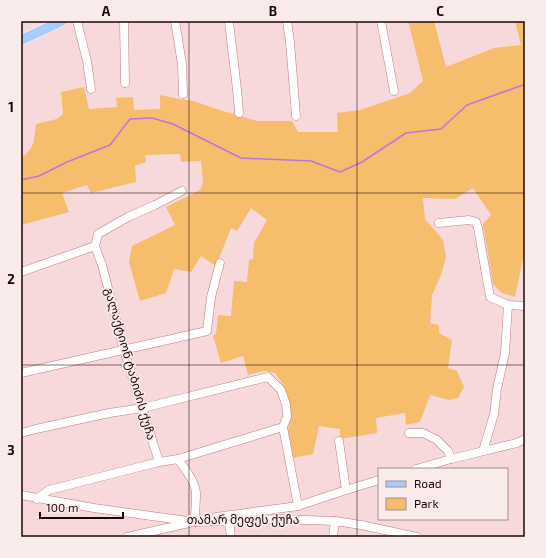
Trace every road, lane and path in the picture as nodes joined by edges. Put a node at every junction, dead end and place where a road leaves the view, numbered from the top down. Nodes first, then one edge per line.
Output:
1 (77, 21) edge
2 (124, 21) edge
3 (176, 21) edge
4 (229, 21) edge
5 (287, 21) edge
6 (381, 21) edge
7 (55, 22) edge
8 (21, 40) edge
9 (125, 83) dead end
10 (91, 89) dead end
11 (394, 91) dead end
12 (183, 94) dead end
13 (239, 113) dead end
14 (296, 116) dead end
15 (182, 191) dead end
16 (439, 223) dead end
17 (95, 246) junction
18 (220, 263) dead end
19 (21, 272) edge
20 (508, 305) junction
21 (525, 306) edge
22 (124, 350) junction
23 (21, 373) edge
24 (142, 408) junction
25 (283, 426) junction
26 (21, 433) edge
27 (409, 433) dead end
28 (525, 439) edge
29 (339, 441) dead end
30 (517, 443) junction
31 (525, 448) edge
32 (483, 451) junction
33 (451, 459) junction
34 (178, 460) junction
35 (158, 462) junction
36 (420, 468) edge
37 (378, 480) edge
38 (346, 490) junction
39 (21, 495) edge
40 (37, 499) junction
41 (298, 506) junction
42 (229, 521) junction
43 (335, 521) junction
44 (194, 522) junction
45 (127, 537) edge
46 (231, 537) edge
47 (333, 537) edge
48 (417, 537) edge

1 - 10 street
2 - 9 street
3 - 12 street
4 - 13 street
5 - 14 street
6 - 11 street
7 - 8 main road
15 - 17 street
16 - 20 street
17 - 19 street
17 - 22 street, გალაქტიონ ტაბიძის ქუჩა
18 - 22 street
20 - 21 street
20 - 32 street
22 - 23 street
22 - 24 street, გალაქტიონ ტაბიძის ქუჩა
24 - 25 street
24 - 26 street
24 - 35 street, გალაქტიონ ტაბიძის ქუჩა
25 - 34 street
25 - 41 street
27 - 33 street
28 - 30 street
29 - 38 street
30 - 31 street
30 - 32 street
32 - 33 street
33 - 36 street
34 - 35 street
34 - 44 street
35 - 40 street
37 - 38 street
38 - 41 street
39 - 40 street, თამარ მეფეს ქუჩა
40 - 44 street, თამარ მეფეს ქუჩა
41 - 44 street
42 - 43 street, თამარ მეფეს ქუჩა
42 - 44 street, თამარ მეფეს ქუჩა
42 - 46 street
43 - 47 street
43 - 48 street, თამარ მეფეს ქუჩა
44 - 45 street

